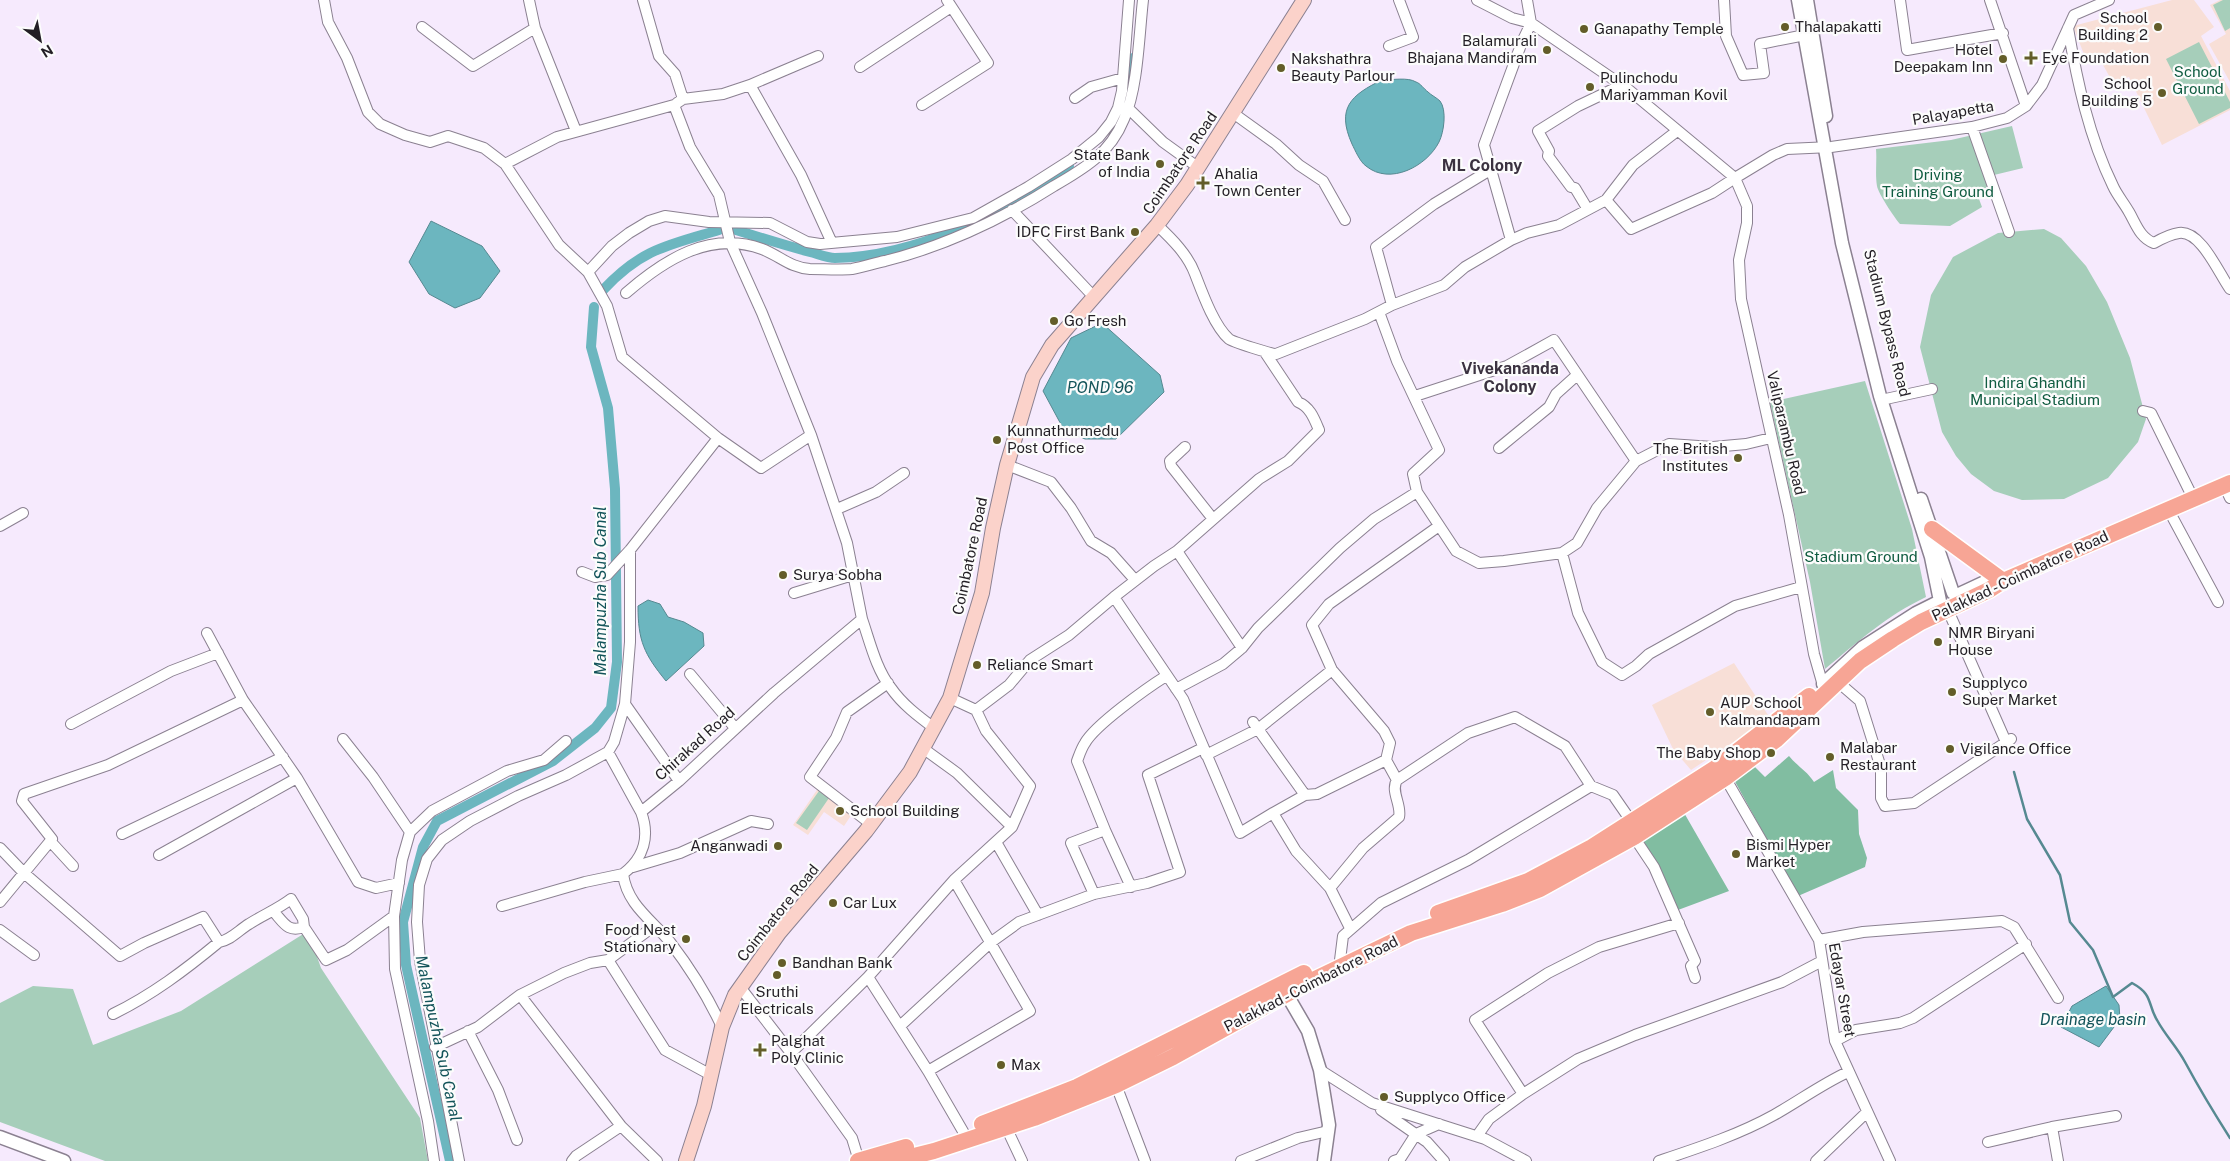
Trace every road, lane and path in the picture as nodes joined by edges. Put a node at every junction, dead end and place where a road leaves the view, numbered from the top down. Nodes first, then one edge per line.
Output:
1 (324, 0) edge
2 (529, 0) edge
3 (643, 0) edge
4 (1129, 0) edge
5 (1144, 0) edge
6 (1304, 0) edge
7 (1399, 0) edge
8 (1477, 0) edge
9 (1528, 0) edge
10 (1724, 0) edge
11 (1798, 0) edge
12 (1808, 0) edge
13 (1900, 0) edge
14 (1990, 0) edge
15 (2109, 0) edge
16 (949, 3) edge
17 (1531, 24) junction
18 (422, 27) dead end
19 (535, 28) junction
20 (2068, 28) junction
21 (2003, 33) junction
22 (1805, 35) junction
23 (1389, 46) dead end
24 (818, 56) dead end
25 (860, 67) dead end
26 (1127, 72) junction
27 (750, 85) junction
28 (1622, 85) junction
29 (1075, 98) dead end
30 (679, 102) junction
31 (922, 105) dead end
32 (2026, 106) junction
33 (1128, 108) junction
34 (1233, 113) junction
35 (1972, 127) junction
36 (576, 131) junction
37 (1677, 132) junction
38 (1827, 147) junction
39 (505, 164) junction
40 (1199, 168) junction
41 (1490, 170) junction
42 (1735, 178) junction
43 (1606, 200) junction
44 (1587, 208) junction
45 (1012, 210) junction
46 (1345, 220) dead end
47 (726, 222) junction
48 (1158, 225) junction
49 (2009, 232) dead end
50 (1511, 240) junction
51 (730, 242) junction
52 (832, 243) junction
53 (588, 272) junction
54 (2230, 289) edge
55 (626, 293) dead end
56 (1093, 296) junction
57 (1392, 305) junction
58 (1379, 312) junction
59 (1266, 354) junction
60 (1576, 376) junction
61 (1932, 389) dead end
62 (1415, 396) junction
63 (1885, 399) junction
64 (2143, 411) dead end
65 (811, 435) junction
66 (718, 438) junction
67 (1771, 438) junction
68 (1185, 447) dead end
69 (1499, 448) dead end
70 (1636, 461) junction
71 (1007, 464) junction
72 (904, 473) dead end
73 (2228, 489) edge
74 (1417, 492) junction
75 (2193, 498) junction
76 (837, 509) junction
77 (2168, 509) junction
78 (22, 513) dead end
79 (1213, 519) junction
80 (0, 526) edge
81 (1439, 526) junction
82 (1932, 529) junction
83 (630, 550) junction
84 (1177, 551) junction
85 (1562, 553) junction
86 (582, 572) dead end
87 (853, 575) junction
88 (1135, 580) junction
89 (2004, 581) junction
90 (1801, 587) junction
91 (794, 593) dead end
92 (1114, 598) junction
93 (2218, 602) dead end
94 (1944, 605) junction
95 (862, 619) junction
96 (207, 633) dead end
97 (1242, 648) junction
98 (218, 653) junction
99 (1332, 670) junction
100 (690, 674) dead end
101 (1166, 676) junction
102 (888, 683) junction
103 (1829, 687) junction
104 (1176, 689) junction
105 (950, 698) junction
106 (243, 700) junction
107 (625, 704) junction
108 (976, 710) junction
109 (70, 724) dead end
110 (1256, 726) junction
111 (735, 728) junction
112 (934, 728) junction
113 (343, 739) dead end
114 (566, 741) dead end
115 (924, 749) junction
116 (608, 752) junction
117 (1204, 752) junction
118 (283, 757) junction
119 (1386, 760) junction
120 (1722, 772) junction
121 (297, 778) junction
122 (679, 780) junction
123 (1397, 780) junction
124 (1590, 786) junction
125 (1305, 795) junction
126 (641, 812) junction
127 (1273, 813) junction
128 (768, 824) dead end
129 (872, 824) junction
130 (1012, 827) junction
131 (1631, 828) junction
132 (1105, 830) junction
133 (410, 832) junction
134 (122, 834) dead end
135 (51, 842) junction
136 (996, 842) junction
137 (0, 848) edge
138 (160, 855) dead end
139 (73, 866) dead end
140 (633, 867) junction
141 (24, 872) junction
142 (623, 874) junction
143 (954, 880) junction
144 (399, 883) junction
145 (1131, 886) junction
146 (1330, 888) junction
147 (1094, 894) junction
148 (0, 902) edge
149 (502, 906) dead end
150 (274, 912) junction
151 (1038, 915) junction
152 (394, 916) junction
153 (1679, 923) junction
154 (304, 927) junction
155 (654, 927) junction
156 (1350, 928) junction
157 (0, 930) edge
158 (1819, 940) junction
159 (219, 942) junction
160 (990, 943) junction
161 (2026, 944) junction
162 (34, 955) dead end
163 (608, 960) junction
164 (1822, 961) junction
165 (1340, 962) junction
166 (868, 977) junction
167 (1695, 978) dead end
168 (740, 987) junction
169 (1285, 990) junction
170 (520, 995) junction
171 (2058, 998) dead end
172 (113, 1014) dead end
173 (900, 1026) junction
174 (722, 1027) junction
175 (468, 1031) junction
176 (1835, 1041) junction
177 (435, 1047) junction
178 (791, 1053) junction
179 (1320, 1070) junction
180 (928, 1071) junction
181 (1848, 1072) junction
182 (711, 1075) junction
183 (1116, 1085) junction
184 (1522, 1094) junction
185 (1062, 1101) junction
186 (1372, 1103) junction
187 (1867, 1112) junction
188 (2116, 1116) dead end
189 (1439, 1124) junction
190 (621, 1126) junction
191 (1006, 1127) junction
192 (2052, 1127) junction
193 (1328, 1131) junction
194 (1416, 1134) junction
195 (965, 1136) junction
196 (1477, 1136) junction
197 (0, 1137) edge
198 (517, 1140) dead end
199 (1988, 1142) dead end
200 (936, 1156) edge
201 (64, 1161) edge
202 (434, 1161) edge
203 (459, 1161) edge
204 (572, 1161) edge
205 (657, 1161) edge
206 (686, 1161) edge
207 (859, 1161) edge
208 (894, 1161) edge
209 (1022, 1161) edge
210 (1145, 1161) edge
211 (1240, 1161) edge
212 (1324, 1161) edge
213 (1394, 1161) edge
214 (1444, 1161) edge
215 (1526, 1161) edge
216 (1659, 1161) edge
217 (1816, 1161) edge
218 (1890, 1161) edge
219 (2058, 1161) edge

1 - 39 street
2 - 19 street
3 - 30 street
4 - 26 street
5 - 26 street
6 - 34 main road, Coimbatore Road
7 - 23 street
8 - 17 street
9 - 17 street
10 - 22 street
11 - 22 street
12 - 38 street, Stadium Bypass Road
13 - 21 street
14 - 21 street
15 - 20 street, Palayapetta
16 - 25 street
16 - 31 street
17 - 28 street
17 - 41 street
18 - 19 street
19 - 36 street
20 - 32 street, Palayapetta
20 - 54 street
21 - 32 street
22 - 38 street
24 - 27 street
26 - 29 street
26 - 33 street
26 - 52 street
27 - 30 street
27 - 52 street
28 - 37 street
28 - 44 street
30 - 36 street
30 - 47 street
32 - 35 street, Palayapetta
33 - 40 street
33 - 45 street
34 - 40 main road, Coimbatore Road
34 - 46 street
35 - 38 street, Palayapetta
35 - 49 street
36 - 39 street
37 - 42 street
37 - 43 street
38 - 42 street, Palayapetta
38 - 63 street, Stadium Bypass Road
39 - 53 street
40 - 48 main road, Coimbatore Road
41 - 50 street
41 - 57 street
42 - 43 street, Palayapetta
42 - 67 street, Valiparambu Road
43 - 44 street
44 - 50 street
45 - 51 street
45 - 56 street
47 - 51 street
47 - 52 street
47 - 53 street
48 - 56 main road, Coimbatore Road
48 - 59 street
50 - 57 street
51 - 55 street
51 - 65 street
53 - 66 street
56 - 71 main road, Coimbatore Road
57 - 58 street
58 - 59 street
58 - 62 street
59 - 79 street
60 - 62 street
60 - 69 street
60 - 70 street
61 - 63 street
62 - 74 street
63 - 82 street, Stadium Bypass Road
63 - 94 street
64 - 75 street
65 - 66 street
65 - 76 street
66 - 83 street
67 - 70 street
67 - 90 street, Valiparambu Road
68 - 79 street
70 - 85 street
71 - 88 street
71 - 105 main road, Coimbatore Road
72 - 76 street
73 - 75 main road, Palakkad - Coimbatore Road
74 - 81 street
74 - 97 street
75 - 77 main road, Palakkad - Coimbatore Road
76 - 87 street
77 - 89 main road, Palakkad - Coimbatore Road
77 - 93 street
78 - 80 street
79 - 84 street
81 - 85 street
81 - 99 street
82 - 89 main road
82 - 89 street, Stadium Bypass Road
83 - 86 street
83 - 107 street
84 - 88 street
84 - 97 street
85 - 90 street
87 - 91 street
87 - 95 street
88 - 92 street
89 - 94 main road, Palakkad - Coimbatore Road
90 - 103 street, Valiparambu Road
92 - 101 street
92 - 108 street
94 - 103 main road, Palakkad - Coimbatore Road
94 - 103 street
95 - 102 street
95 - 111 street, Chirakad Road
96 - 98 street
97 - 104 street
98 - 106 street
98 - 109 street
99 - 110 street
99 - 119 street
100 - 111 street
101 - 104 street
101 - 132 street
102 - 112 street
102 - 129 street
103 - 120 main road, Palakkad - Coimbatore Road
104 - 117 street
105 - 108 street
105 - 112 main road, Coimbatore Road
106 - 118 street
106 - 135 street
107 - 116 street
107 - 122 street
108 - 130 street
110 - 117 street
110 - 125 street
111 - 122 street, Chirakad Road
112 - 115 main road, Coimbatore Road
113 - 133 street
114 - 133 street
115 - 129 main road, Coimbatore Road
115 - 130 street
116 - 126 street
116 - 177 street
117 - 127 street
117 - 145 street
118 - 121 street
118 - 134 street
119 - 123 street
119 - 125 street
120 - 131 main road, Palakkad - Coimbatore Road
120 - 158 street, Edayar Street
121 - 138 street
121 - 144 street
122 - 126 street, Chirakad Road
123 - 124 street
123 - 146 street
124 - 131 street
124 - 156 street
125 - 127 street
126 - 140 street
127 - 146 street
128 - 140 street
129 - 168 main road, Coimbatore Road
130 - 136 street
131 - 153 street
131 - 165 main road, Palakkad - Coimbatore Road
132 - 145 street
132 - 147 street
133 - 144 street
135 - 139 street
135 - 141 street
136 - 143 street
136 - 151 street
137 - 141 street
140 - 142 street
141 - 148 street
141 - 159 street
142 - 149 street
142 - 155 street
143 - 160 street
143 - 166 street
144 - 152 street
145 - 147 street
146 - 156 street
147 - 151 street
150 - 154 street
150 - 154 street
150 - 159 street
151 - 160 street
152 - 154 street
152 - 202 street
153 - 167 street
153 - 184 street
155 - 163 street
155 - 174 street
156 - 165 street
157 - 162 street
158 - 161 street
158 - 164 street, Edayar Street
159 - 172 street
160 - 173 street
160 - 180 street
161 - 171 street
161 - 176 street
163 - 170 street
163 - 182 street
164 - 176 street, Edayar Street
164 - 184 street
165 - 169 main road, Palakkad - Coimbatore Road
166 - 173 street
166 - 178 street
168 - 174 main road, Coimbatore Road
168 - 178 street
169 - 179 street
169 - 183 main road, Palakkad - Coimbatore Road
169 - 185 main road, Palakkad - Coimbatore Road
170 - 175 street
170 - 190 street
173 - 180 street
174 - 182 main road, Coimbatore Road
175 - 177 street
175 - 198 street
176 - 181 street, Edayar Street
177 - 203 street
178 - 207 street
179 - 186 street
179 - 193 street
180 - 195 street
181 - 187 street, Edayar Street
181 - 216 street
182 - 206 main road, Coimbatore Road
183 - 185 main road, Palakkad - Coimbatore Road
183 - 210 street
184 - 196 street
185 - 191 main road, Palakkad - Coimbatore Road
185 - 195 main road, Palakkad - Coimbatore Road
186 - 189 street
186 - 194 street
187 - 217 street
187 - 218 street, Edayar Street
188 - 192 street
189 - 194 street
189 - 196 street
190 - 204 street
190 - 205 street
191 - 195 main road, Palakkad - Coimbatore Road
191 - 209 street
192 - 199 street
192 - 219 street
193 - 211 street
193 - 212 street
194 - 213 street
194 - 214 street
195 - 200 main road, Palakkad - Coimbatore Road
195 - 207 main road, Palakkad - Coimbatore Road
196 - 215 street
197 - 201 street
200 - 208 main road, Palakkad - Coimbatore Road

